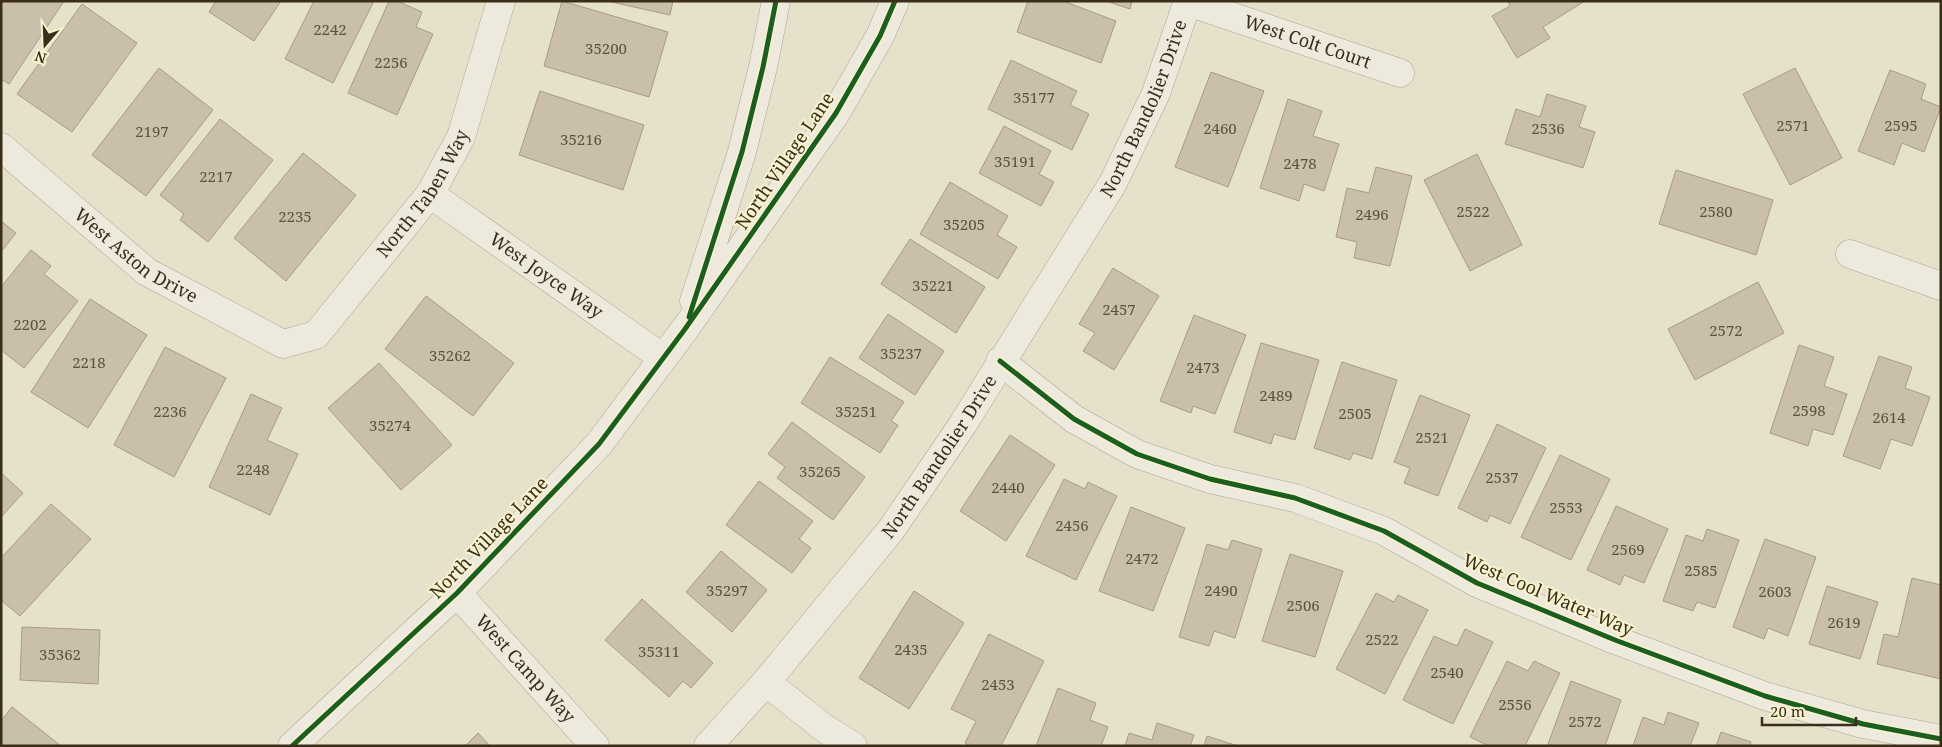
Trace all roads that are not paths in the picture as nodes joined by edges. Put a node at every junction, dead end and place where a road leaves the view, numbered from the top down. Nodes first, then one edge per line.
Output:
1 (501, 1) edge
2 (776, 1) edge
3 (895, 1) edge
4 (1188, 1) edge
5 (1400, 72) dead end
6 (1, 148) edge
7 (430, 194) junction
8 (1850, 254) dead end
9 (1941, 286) edge
10 (685, 329) junction
11 (283, 344) joint
12 (663, 358) junction
13 (1000, 361) junction
14 (457, 593) junction
15 (766, 682) junction
16 (1941, 739) edge
17 (292, 746) edge
18 (595, 746) edge
19 (708, 746) edge
20 (853, 746) edge

1 - 7 street, North Taben Way
2 - 10 street, North Village Lane
3 - 10 street, North Village Lane
4 - 5 street, West Colt Court
4 - 13 street, North Bandolier Drive
6 - 11 street, West Aston Drive
7 - 11 street, North Taben Way
7 - 12 street, West Joyce Way
8 - 9 street
10 - 12 street, North Village Lane
12 - 14 street, North Village Lane
13 - 15 street, North Bandolier Drive
13 - 16 street, West Cool Water Way
14 - 17 street, North Village Lane
14 - 18 street, West Camp Way
15 - 19 street, North Bandolier Drive
15 - 20 street

